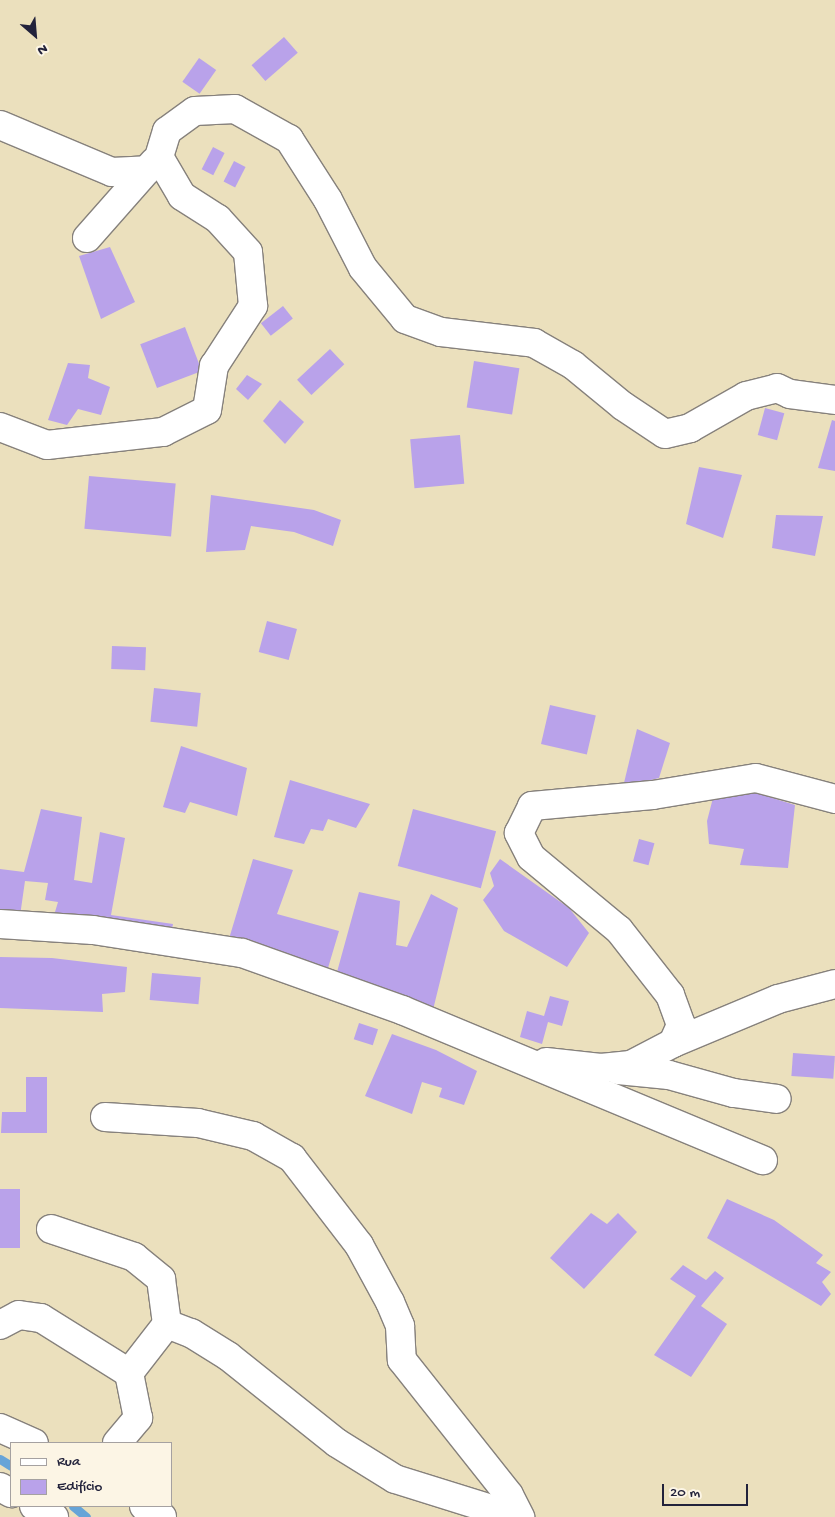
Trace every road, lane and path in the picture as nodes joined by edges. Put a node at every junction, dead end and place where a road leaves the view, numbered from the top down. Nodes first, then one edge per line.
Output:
1 (0, 125) edge
2 (153, 164) junction
3 (87, 238) dead end
4 (835, 400) edge
5 (0, 427) edge
6 (835, 799) edge
7 (0, 924) edge
8 (835, 984) edge
9 (672, 1043) junction
10 (514, 1058) junction
11 (602, 1068) junction
12 (778, 1099) dead end
13 (105, 1117) dead end
14 (763, 1160) dead end
15 (51, 1228) dead end
16 (167, 1324) junction
17 (0, 1325) edge
18 (130, 1373) junction
19 (0, 1428) edge
20 (32, 1442) edge
21 (118, 1442) edge
22 (36, 1507) edge
23 (146, 1507) edge
24 (54, 1517) edge
25 (162, 1517) edge
26 (519, 1517) edge

1 - 2 street
2 - 3 street
2 - 4 street
2 - 5 street
6 - 9 street
7 - 10 street
8 - 9 street
9 - 11 street
10 - 11 street
10 - 14 street
11 - 12 street
13 - 26 street
15 - 16 street
16 - 18 street
16 - 26 street
17 - 18 street
18 - 21 street
19 - 20 street
22 - 24 street
23 - 25 street

